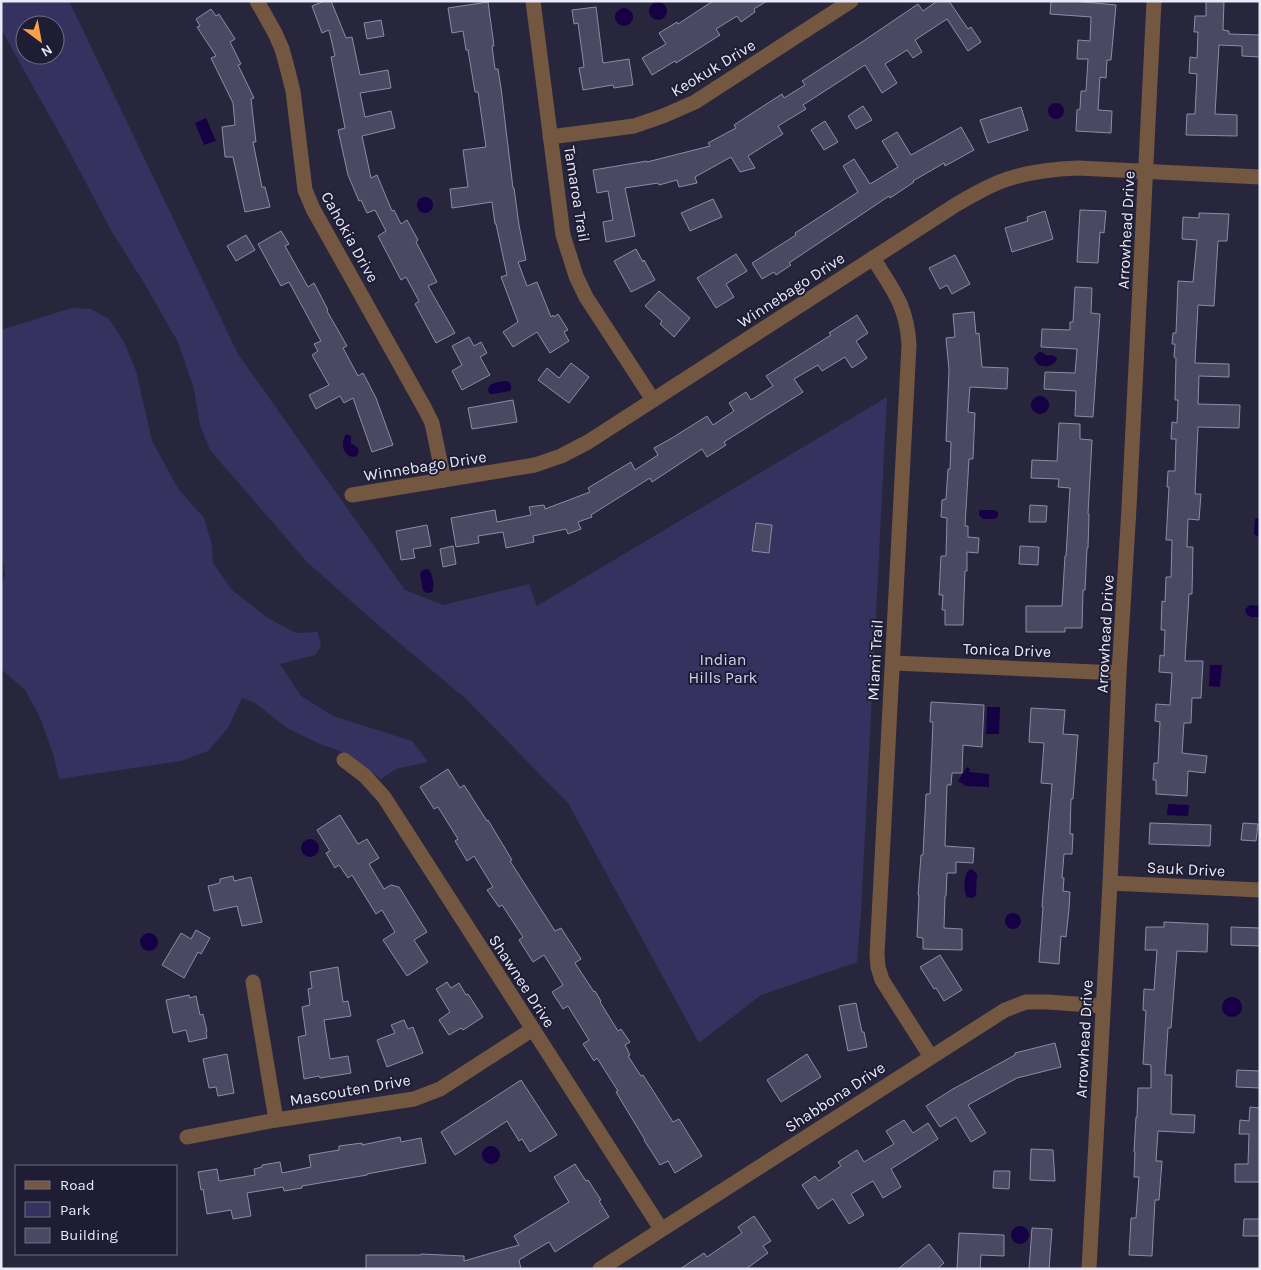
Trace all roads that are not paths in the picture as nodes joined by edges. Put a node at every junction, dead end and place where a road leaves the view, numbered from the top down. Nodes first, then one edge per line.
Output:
1 (258, 1) edge
2 (532, 1) edge
3 (851, 1) edge
4 (1154, 1) edge
5 (550, 137) junction
6 (1146, 172) junction
7 (1260, 177) edge
8 (873, 258) junction
9 (653, 400) junction
10 (444, 480) junction
11 (352, 495) dead end
12 (892, 663) junction
13 (1120, 673) junction
14 (344, 760) dead end
15 (1110, 883) junction
16 (1260, 890) edge
17 (253, 982) dead end
18 (1103, 1006) junction
19 (533, 1029) junction
20 (931, 1057) junction
21 (276, 1120) junction
22 (187, 1137) dead end
23 (661, 1229) junction
24 (600, 1269) edge
25 (1089, 1269) edge

1 - 10 street, Cahokia Drive
2 - 5 street, Tamaroa Trail
3 - 5 street, Keokuk Drive
4 - 6 street, Arrowhead Drive
5 - 9 street, Tamaroa Trail
6 - 7 street, Winnebago Drive
6 - 8 street, Winnebago Drive
6 - 13 street, Arrowhead Drive
8 - 9 street, Winnebago Drive
8 - 12 street, Miami Trail
9 - 10 street, Winnebago Drive
10 - 11 street, Winnebago Drive
12 - 13 street, Tonica Drive
12 - 20 street, Miami Trail
13 - 15 street, Arrowhead Drive
14 - 19 street, Shawnee Drive
15 - 16 street, Sauk Drive
15 - 18 street, Arrowhead Drive
17 - 21 street
18 - 20 street, Shabbona Drive
18 - 25 street, Arrowhead Drive
19 - 21 street, Mascouten Drive
19 - 23 street, Shawnee Drive
20 - 23 street, Shabbona Drive
21 - 22 street, Mascouten Drive
23 - 24 street, Shabbona Drive

